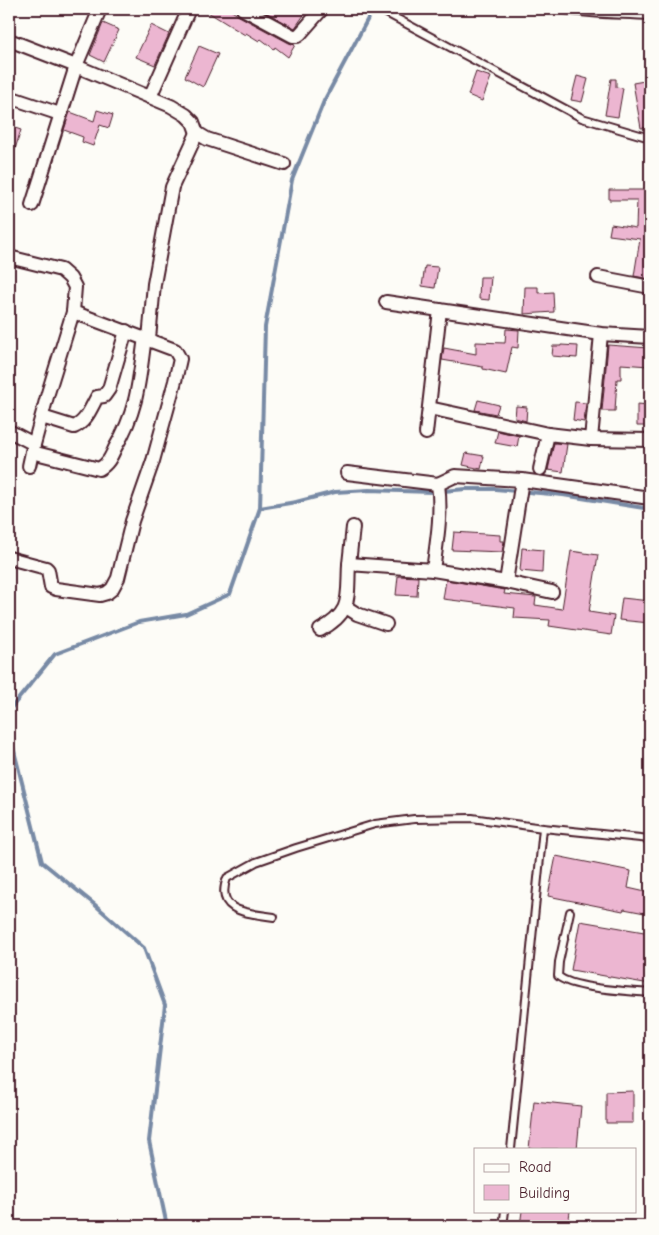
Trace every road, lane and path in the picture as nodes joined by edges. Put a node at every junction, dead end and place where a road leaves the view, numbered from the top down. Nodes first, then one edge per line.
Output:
1 (100, 9) edge
2 (189, 9) edge
3 (243, 9) edge
4 (322, 9) edge
5 (379, 9) edge
6 (559, 9) edge
7 (650, 16) edge
8 (9, 40) edge
9 (76, 66) junction
10 (9, 97) edge
11 (150, 98) junction
12 (60, 114) junction
13 (198, 133) junction
14 (650, 138) edge
15 (284, 164) dead end
16 (32, 205) dead end
17 (9, 257) edge
18 (598, 277) dead end
19 (650, 287) edge
20 (386, 302) dead end
21 (440, 310) junction
22 (73, 312) junction
23 (126, 331) junction
24 (601, 334) junction
25 (147, 338) junction
26 (650, 338) edge
27 (429, 408) junction
28 (42, 417) junction
29 (9, 431) edge
30 (426, 433) dead end
31 (548, 434) junction
32 (591, 440) junction
33 (650, 440) edge
34 (33, 448) junction
35 (29, 466) dead end
36 (540, 469) dead end
37 (347, 473) dead end
38 (438, 487) junction
39 (520, 489) junction
40 (650, 498) edge
41 (353, 527) dead end
42 (9, 558) edge
43 (349, 564) junction
44 (433, 570) junction
45 (506, 582) junction
46 (552, 592) dead end
47 (346, 607) junction
48 (386, 624) dead end
49 (320, 630) dead end
50 (543, 828) junction
51 (650, 839) edge
52 (570, 912) dead end
53 (274, 917) dead end
54 (650, 993) edge
55 (511, 1148) edge
56 (505, 1212) edge
57 (503, 1226) edge

1 - 9 street
2 - 11 street
3 - 4 street
5 - 14 lane
6 - 7 lane
8 - 9 street
9 - 11 street
9 - 12 street
10 - 12 street
11 - 13 street
12 - 16 street
13 - 15 street
13 - 25 street
17 - 22 street
18 - 19 street
20 - 21 street
21 - 24 street
21 - 27 street
22 - 23 street
22 - 28 street
23 - 25 street
23 - 28 street
24 - 26 street
24 - 32 street
25 - 34 street
25 - 42 street
27 - 30 street
27 - 31 street
28 - 34 street
29 - 34 street
31 - 32 street
31 - 36 street
32 - 33 street
34 - 35 street
37 - 38 street
38 - 39 street
38 - 44 street
39 - 40 street
39 - 45 street
41 - 43 street
43 - 44 street
43 - 47 street
44 - 45 street
45 - 46 street
47 - 48 street
47 - 49 street
50 - 51 lane
50 - 53 lane
50 - 55 lane
52 - 54 lane
56 - 57 lane

